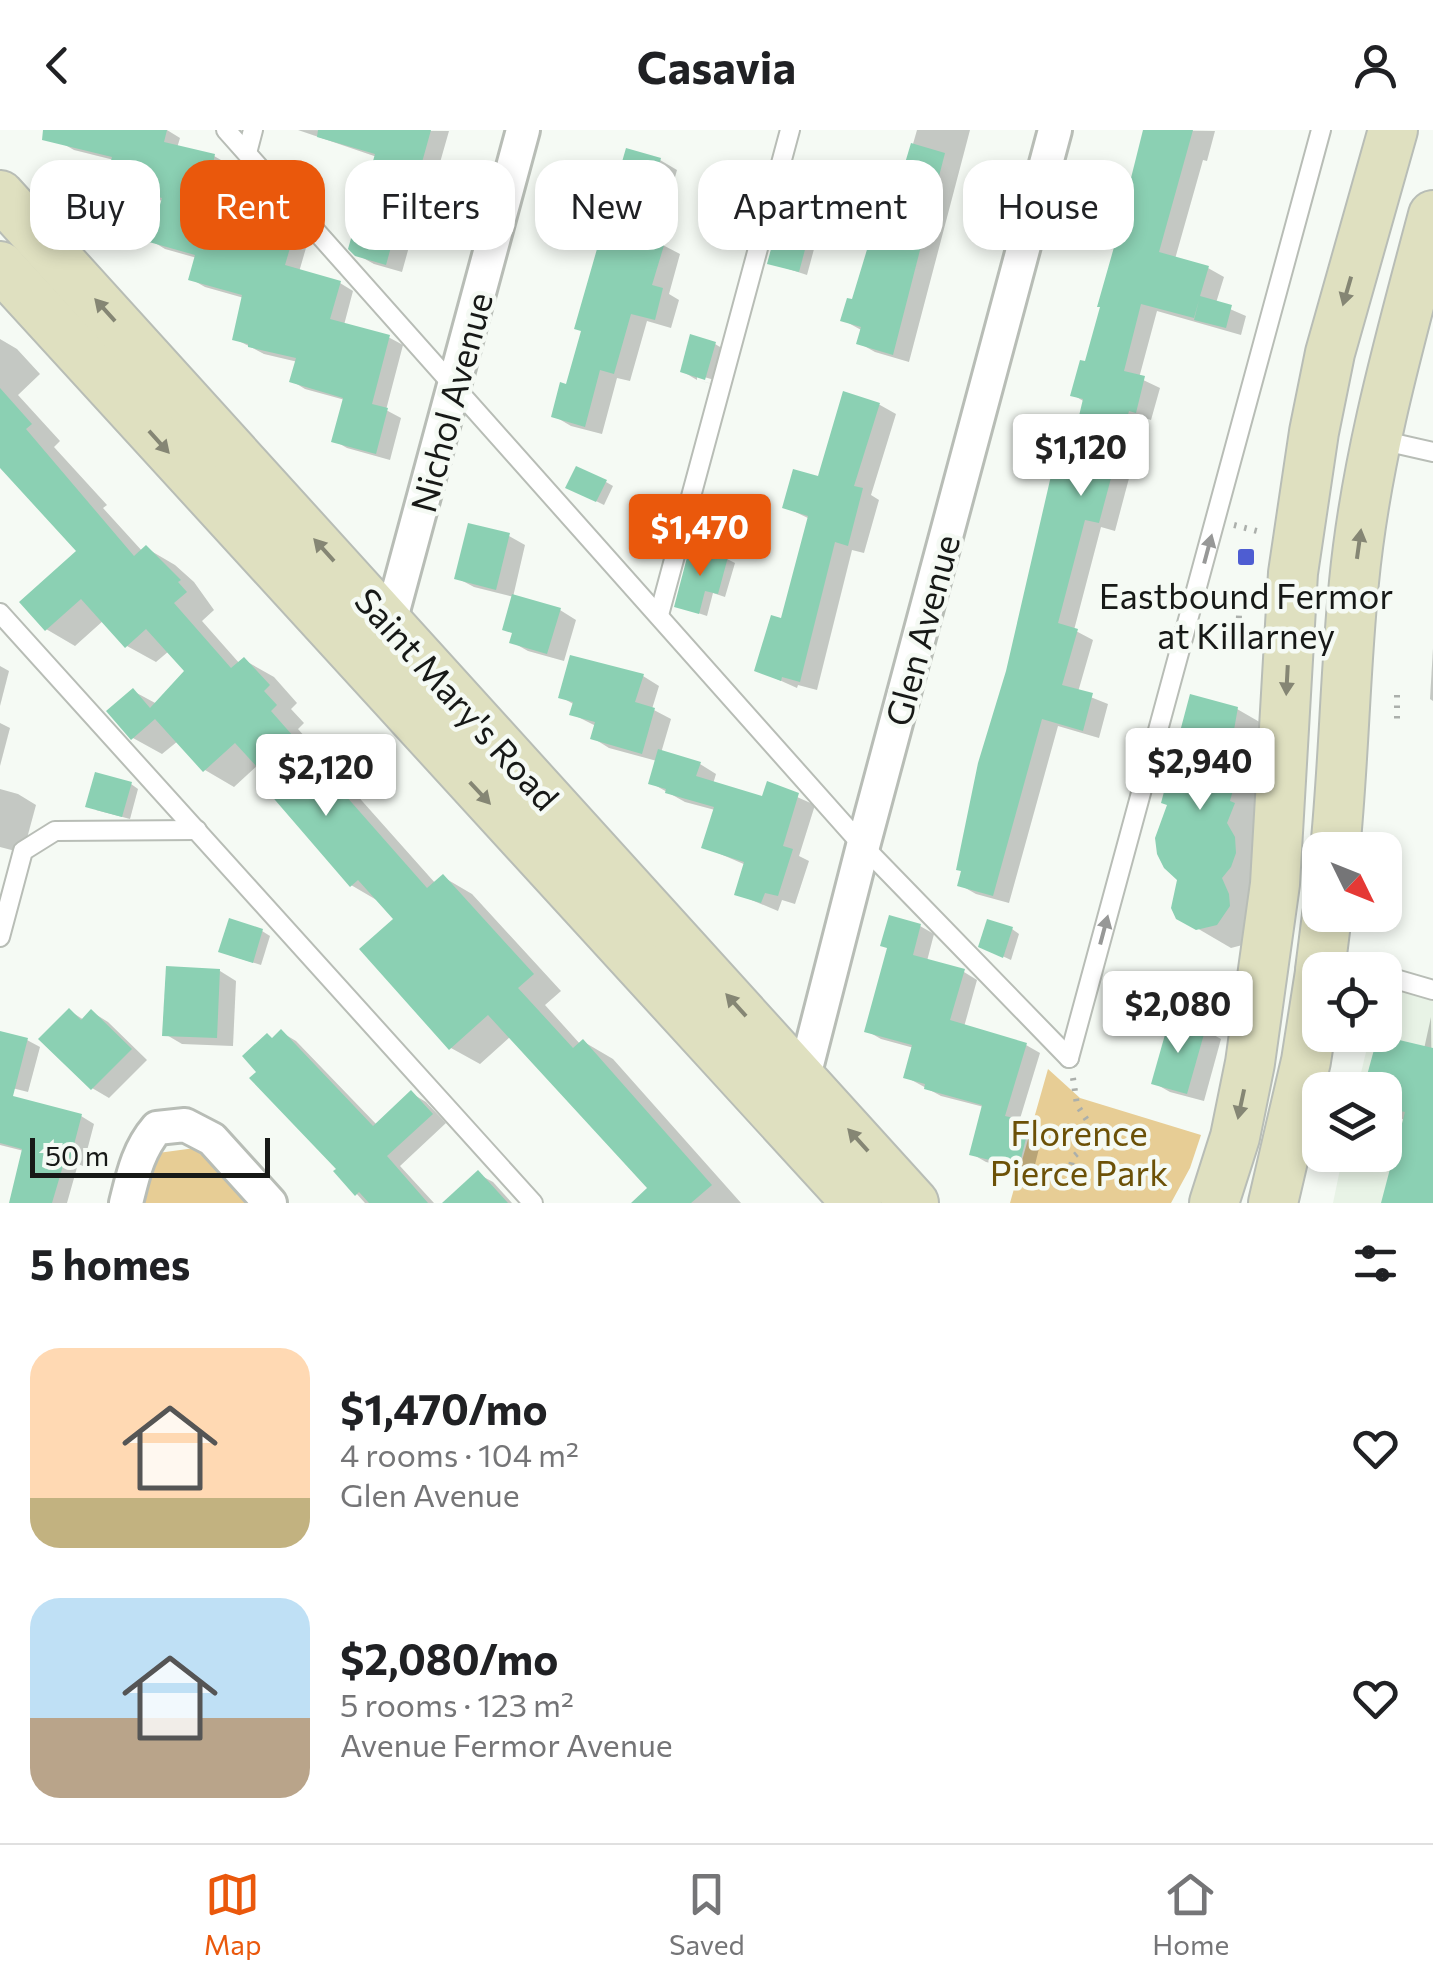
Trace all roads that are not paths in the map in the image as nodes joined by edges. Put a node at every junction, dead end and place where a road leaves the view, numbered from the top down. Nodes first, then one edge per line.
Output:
1 (226, 130) edge
2 (253, 130) edge
3 (524, 130) edge
4 (790, 130) edge
5 (1056, 130) edge
6 (1322, 130) edge
7 (1393, 130) edge
8 (247, 153) junction
9 (0, 195) edge
10 (1433, 215) edge
11 (0, 266) edge
12 (455, 386) junction
13 (1375, 439) junction
14 (1433, 452) edge
15 (0, 613) edge
16 (659, 616) junction
17 (390, 622) junction
18 (366, 670) junction
19 (196, 830) junction
20 (1336, 832) edge
21 (862, 846) junction
22 (0, 937) edge
23 (1402, 981) edge
24 (1433, 990) edge
25 (1308, 1052) edge
26 (802, 1078) junction
27 (794, 1132) junction
28 (1215, 1197) edge
29 (126, 1203) edge
30 (270, 1203) edge
31 (532, 1203) edge
32 (857, 1203) edge
33 (914, 1203) edge
34 (1273, 1203) edge

1 - 8 lane
2 - 8 lane
3 - 12 street, Nichol Avenue
4 - 16 lane
5 - 21 street, Glen Avenue
21 -> 6 lane
7 -> 28 main road
8 - 12 lane
17 -> 9 main road, Saint Mary's Road
10 - 13 main road
11 -> 18 main road, Saint Mary's Road
12 - 16 lane
12 - 17 street, Nichol Avenue
13 - 14 lane
20 -> 13 main road
15 - 19 lane
16 - 21 lane
17 - 18 street, Nichol Avenue
26 -> 17 main road, Saint Mary's Road
18 -> 27 main road, Saint Mary's Road
19 - 22 lane
19 - 31 lane
21 - 26 street, Glen Avenue
23 - 24 lane
25 - 34 main road
26 - 27 street, Glen Avenue
33 -> 26 main road, Saint Mary's Road
27 - 32 main road, Saint Mary's Road
29 - 30 street

